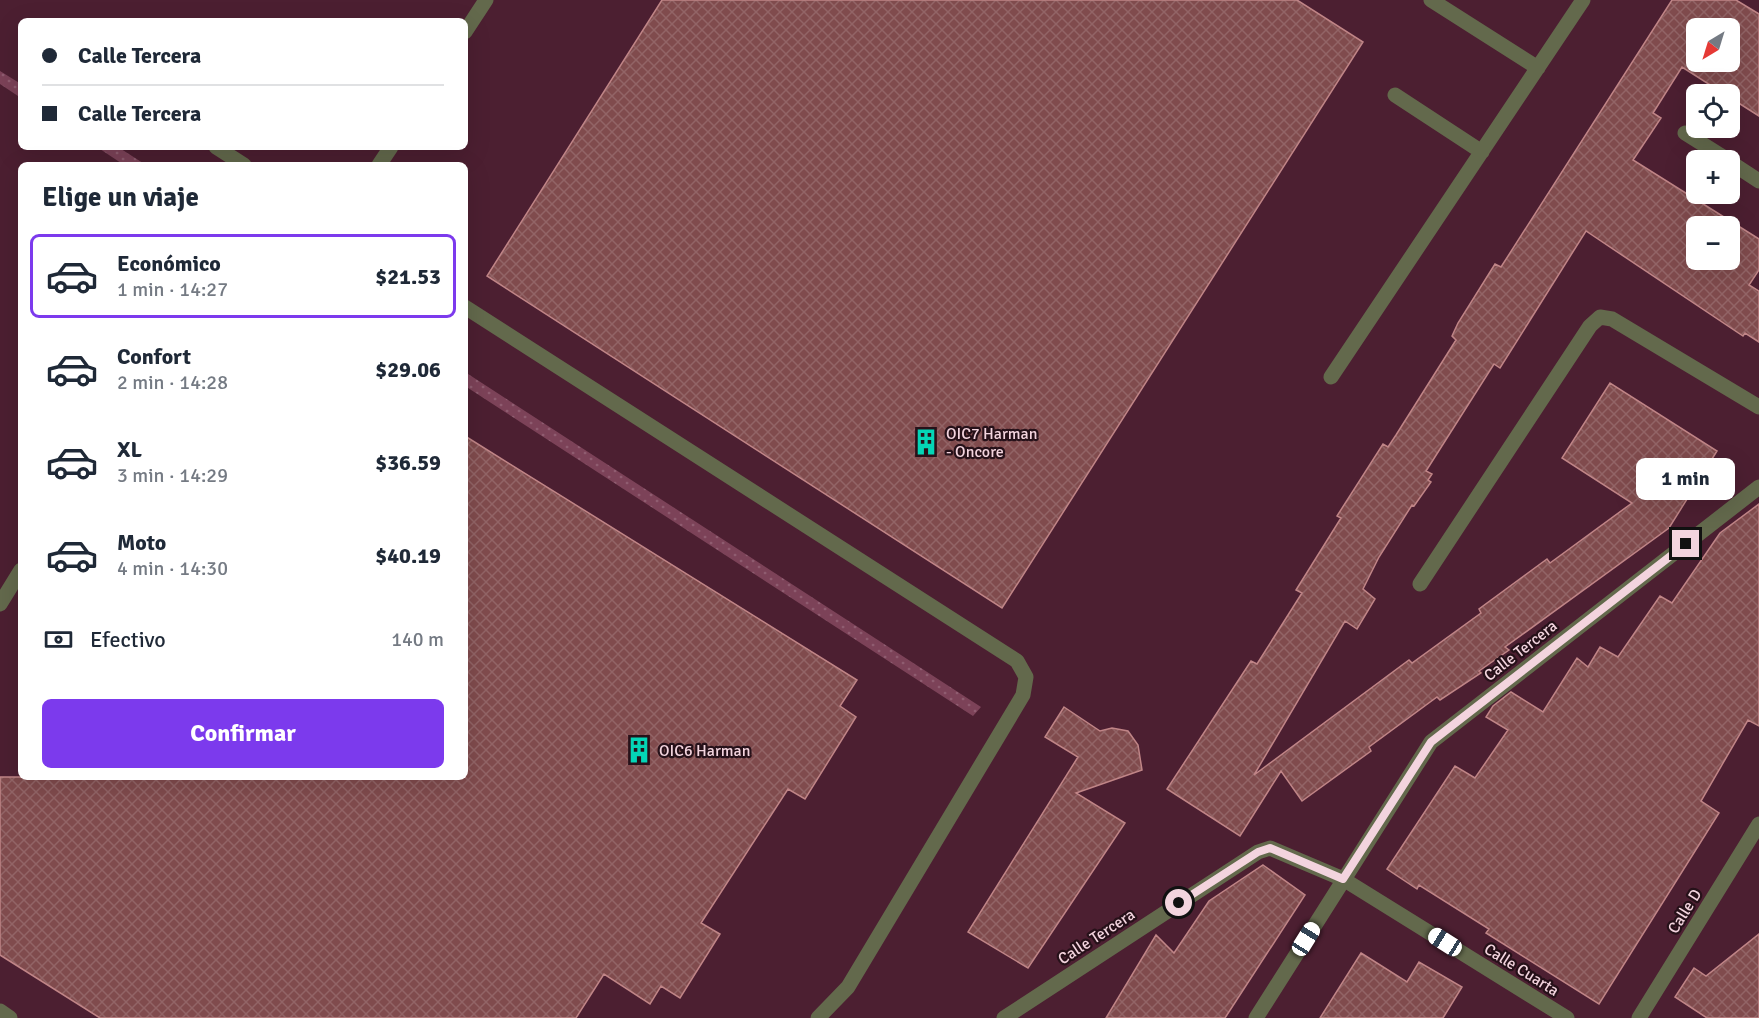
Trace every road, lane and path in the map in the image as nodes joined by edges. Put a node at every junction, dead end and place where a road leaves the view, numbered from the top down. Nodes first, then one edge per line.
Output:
1 (486, 0) edge
2 (1431, 0) edge
3 (1583, 0) edge
4 (468, 27) edge
5 (1538, 68) junction
6 (1395, 95) dead end
7 (1684, 133) dead end
8 (221, 150) edge
9 (1711, 150) edge
10 (1482, 152) junction
11 (239, 162) edge
12 (1740, 168) edge
13 (1759, 181) edge
14 (468, 309) edge
15 (1331, 377) dead end
16 (1759, 407) edge
17 (1759, 487) edge
18 (18, 575) edge
19 (1420, 584) dead end
20 (0, 604) edge
21 (1759, 824) edge
22 (1270, 848) joint
23 (1343, 879) junction
24 (0, 1011) edge
25 (10, 1018) edge
26 (818, 1018) edge
27 (1004, 1018) edge
28 (1256, 1018) edge
29 (1567, 1018) edge
30 (1639, 1018) edge

1 - 4 street
2 - 5 street
3 - 5 street
5 - 10 street
6 - 10 street
7 - 9 street
8 - 11 street
10 - 15 street
12 - 13 street
14 - 26 street
16 - 19 street
17 - 23 street, Calle Tercera
18 - 20 street
21 - 30 street, Calle D
22 - 23 street, Calle Cuarta
22 - 27 street, Calle Tercera
23 - 28 street, Calle Tercera
23 - 29 street, Calle Cuarta
24 - 25 street

